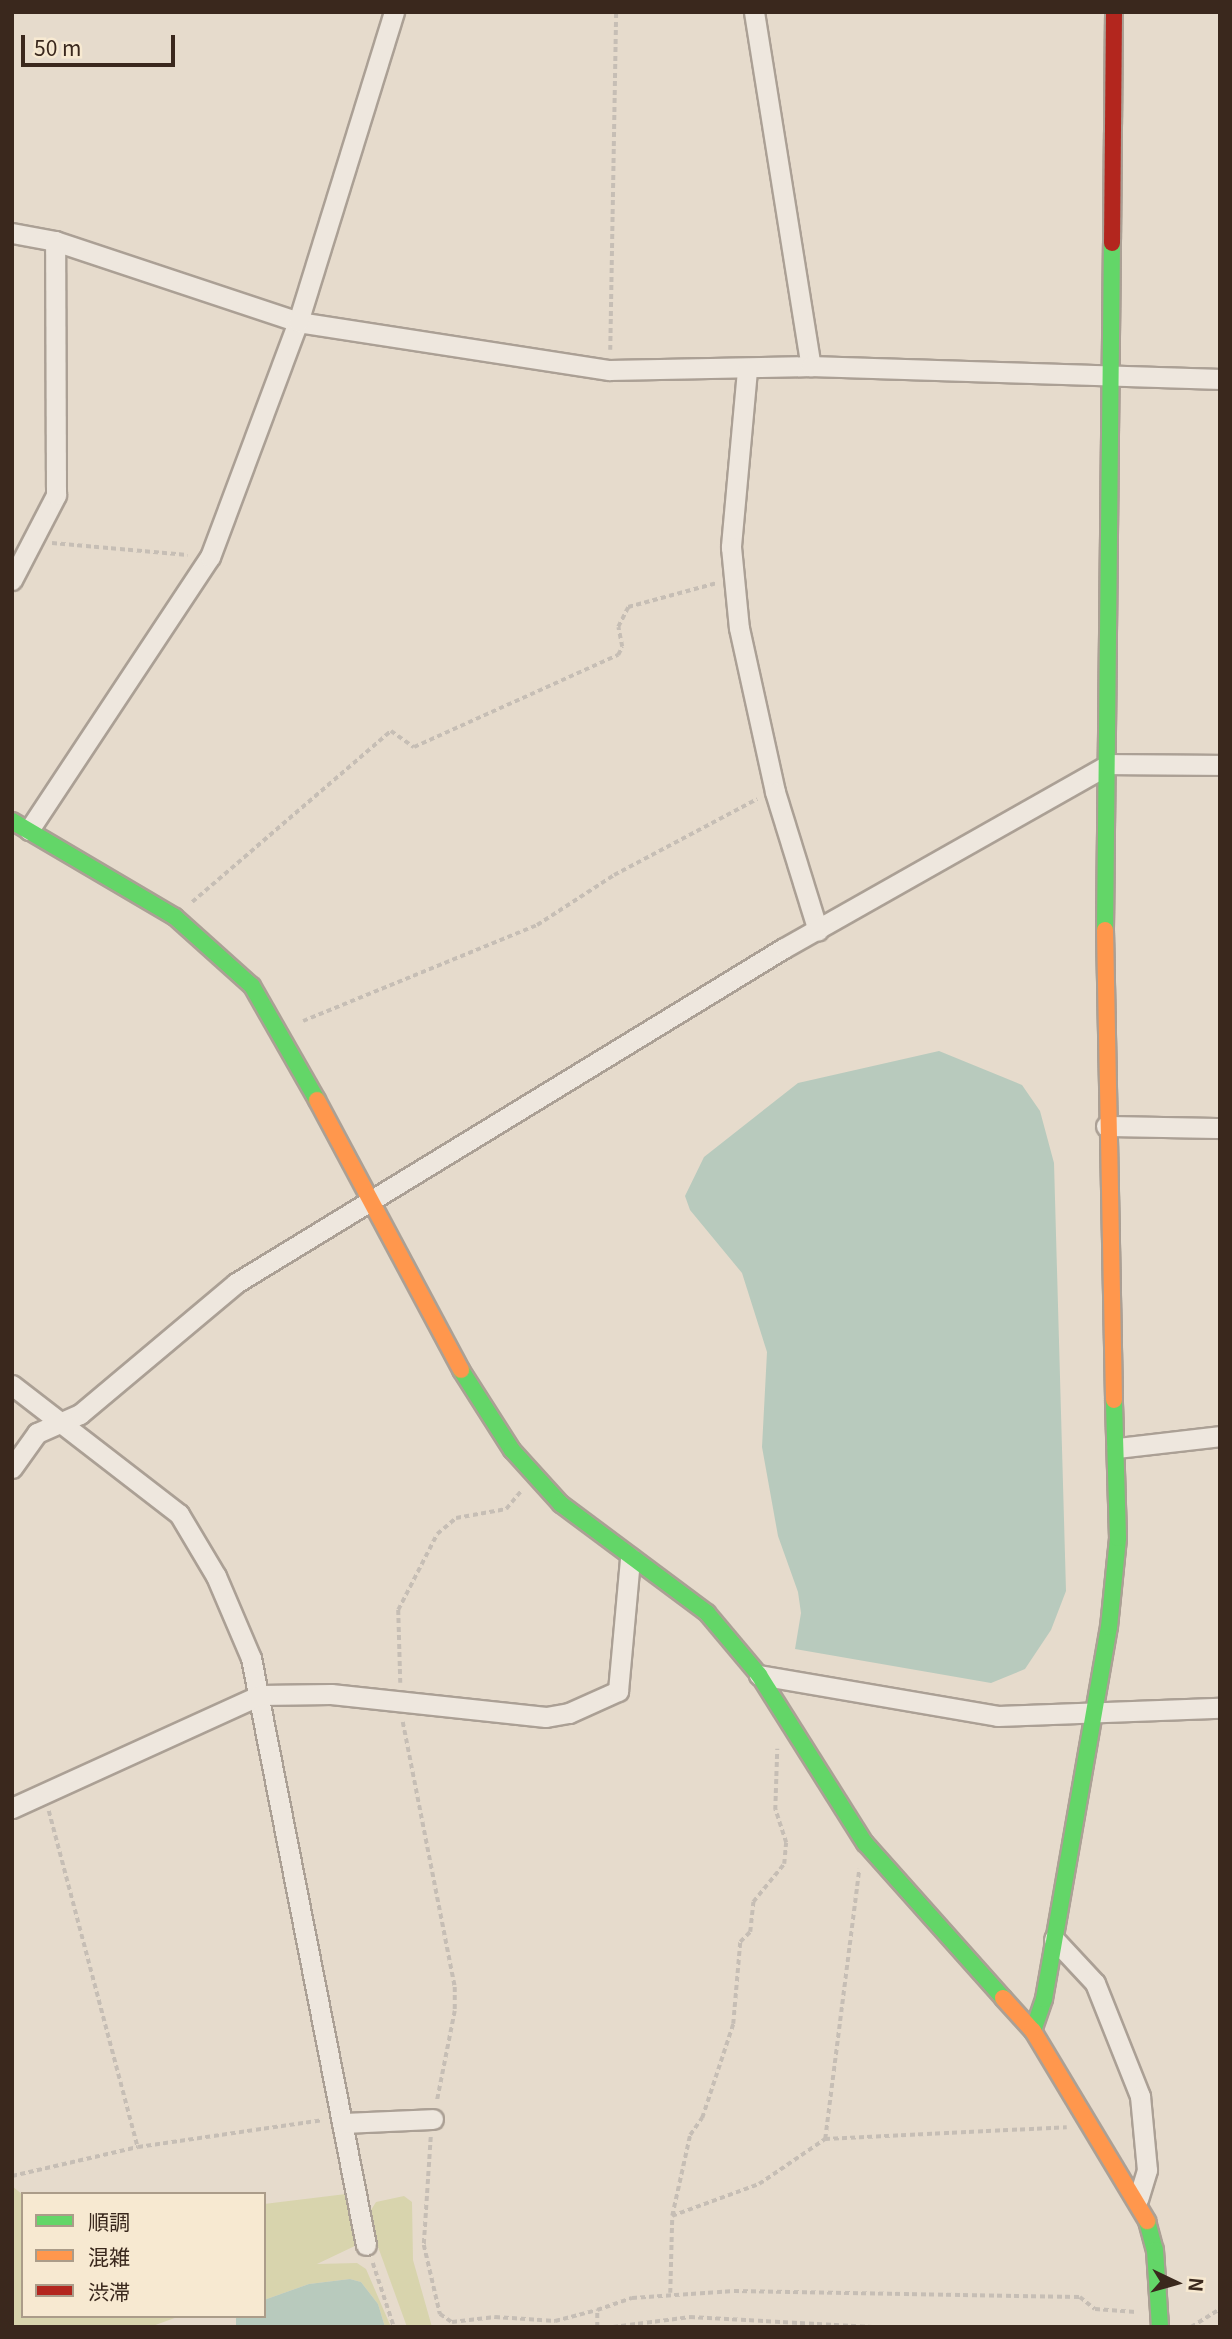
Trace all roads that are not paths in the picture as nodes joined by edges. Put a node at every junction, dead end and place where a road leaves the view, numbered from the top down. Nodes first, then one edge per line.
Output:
1 (394, 12) edge
2 (754, 12) edge
3 (1114, 12) edge
4 (12, 233) edge
5 (55, 241) junction
6 (298, 322) junction
7 (811, 366) junction
8 (747, 370) junction
9 (1114, 376) junction
10 (1220, 379) edge
11 (12, 580) edge
12 (1109, 764) junction
13 (1220, 765) edge
14 (20, 826) edge
15 (818, 931) junction
16 (1106, 1126) junction
17 (1220, 1128) edge
18 (369, 1198) junction
19 (12, 1385) edge
20 (59, 1423) junction
21 (1220, 1436) edge
22 (1117, 1448) junction
23 (12, 1468) edge
24 (630, 1558) junction
25 (759, 1675) junction
26 (260, 1695) junction
27 (1220, 1708) edge
28 (1094, 1713) junction
29 (12, 1808) edge
30 (1054, 1939) junction
31 (1033, 2032) junction
32 (433, 2119) road end
33 (342, 2120) junction
34 (1138, 2199) junction
35 (366, 2245) road end
36 (1160, 2320) edge

1 - 6 street
2 - 7 street
3 - 9 street
4 - 5 street
5 - 6 street
5 - 11 street
6 - 8 street
6 - 14 street
7 - 8 street
7 - 9 street
8 - 15 street
9 - 10 street
9 - 12 street
12 - 13 street
12 - 15 street
12 - 16 street
14 - 18 street
15 - 18 street
16 - 17 street
16 - 22 street
18 - 20 street
18 - 24 street
19 - 20 street
20 - 23 street
20 - 26 street
21 - 22 street
22 - 28 street
24 - 25 street
24 - 26 street
25 - 28 street
25 - 31 street
26 - 29 street
26 - 33 street
27 - 28 street
28 - 30 street
30 - 31 street
30 - 34 street
31 - 34 street
32 - 33 street
33 - 35 street
34 - 36 street

